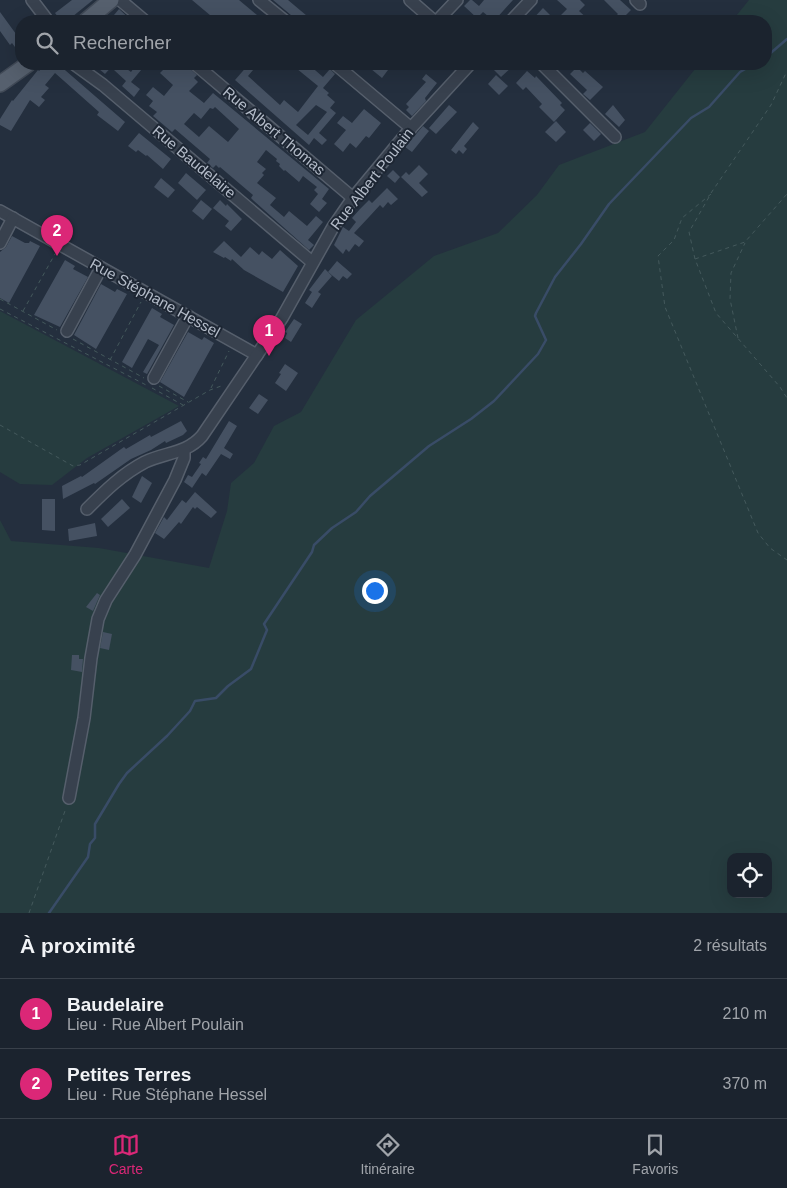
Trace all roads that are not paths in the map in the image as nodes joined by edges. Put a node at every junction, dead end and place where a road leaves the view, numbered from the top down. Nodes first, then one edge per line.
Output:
1 (32, 0) edge
2 (111, 0) edge
3 (120, 0) edge
4 (259, 0) edge
5 (410, 0) edge
6 (456, 0) edge
7 (531, 0) edge
8 (43, 15) edge
9 (93, 15) edge
10 (138, 15) edge
11 (278, 15) edge
12 (429, 15) edge
13 (442, 15) edge
14 (517, 15) edge
15 (20, 70) edge
16 (82, 70) edge
17 (202, 70) edge
18 (342, 70) edge
19 (464, 70) edge
20 (549, 70) edge
21 (0, 84) edge
22 (411, 128) junction
23 (615, 137) dead end
24 (353, 198) junction
25 (0, 211) edge
26 (13, 218) junction
27 (0, 243) edge
28 (312, 262) junction
29 (102, 268) junction
30 (188, 316) junction
31 (65, 333) road end
32 (257, 355) junction
33 (152, 381) road end
34 (184, 450) junction
35 (87, 509) dead end
36 (70, 798) road end

1 - 8 street
2 - 9 main road
3 - 10 street
4 - 11 street
5 - 12 street
6 - 13 street
7 - 14 street
15 - 21 main road
16 - 28 street, Rue Baudelaire
17 - 24 street, Rue Albert Thomas
18 - 22 street
19 - 22 street, Rue Albert Poulain
20 - 23 street
22 - 24 street, Rue Albert Poulain
24 - 28 street, Rue Albert Poulain
25 - 26 street, Rue Stéphane Hessel
26 - 27 street
26 - 29 street, Rue Stéphane Hessel
28 - 32 street, Rue Albert Poulain
29 - 30 street, Rue Stéphane Hessel
29 - 31 street
30 - 32 street, Rue Stéphane Hessel
30 - 33 street
32 - 34 street, Rue Albert Poulain
34 - 35 street
34 - 36 street

